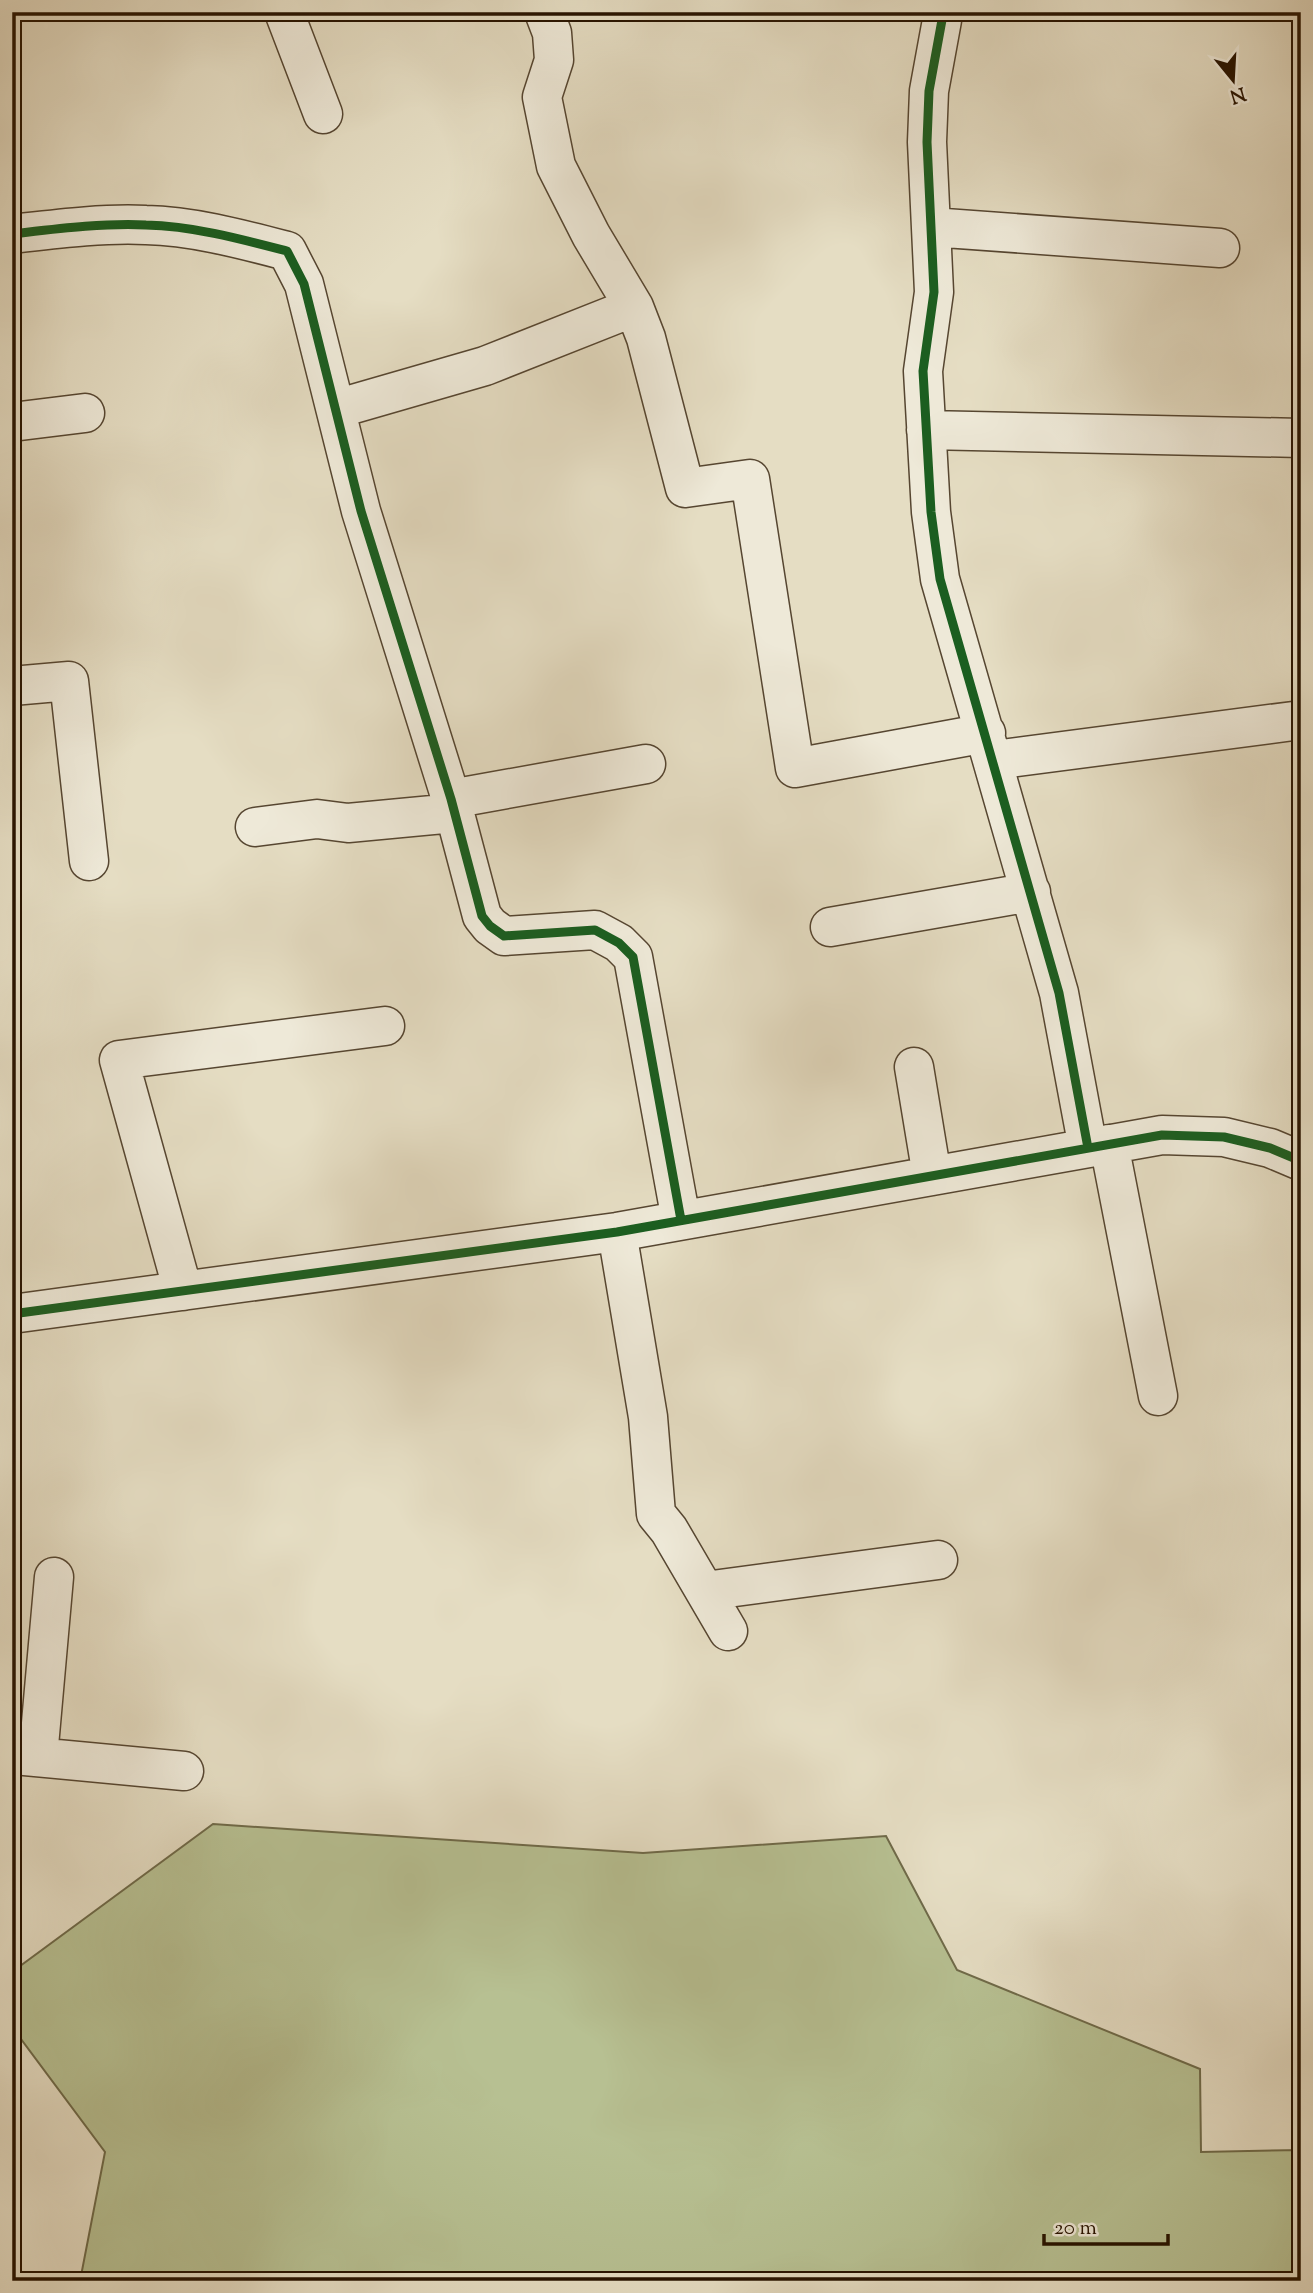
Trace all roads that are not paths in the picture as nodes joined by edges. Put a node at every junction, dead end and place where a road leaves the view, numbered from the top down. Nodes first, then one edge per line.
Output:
1 (284, 12) edge
2 (544, 12) edge
3 (940, 12) edge
4 (323, 114) dead end
5 (931, 227) junction
6 (12, 234) edge
7 (1220, 248) dead end
8 (634, 307) junction
9 (336, 409) junction
10 (85, 413) dead end
11 (12, 422) edge
12 (926, 430) junction
13 (1301, 438) edge
14 (12, 685) edge
15 (1301, 720) edge
16 (990, 747) junction
17 (646, 764) dead end
18 (453, 806) junction
19 (255, 827) dead end
20 (89, 861) dead end
21 (1031, 892) junction
22 (830, 927) dead end
23 (385, 1026) dead end
24 (914, 1067) dead end
25 (1098, 1146) junction
26 (1301, 1161) edge
27 (932, 1176) junction
28 (681, 1220) junction
29 (617, 1231) junction
30 (183, 1291) junction
31 (12, 1314) edge
32 (1158, 1396) dead end
33 (938, 1560) dead end
34 (54, 1577) dead end
35 (705, 1591) junction
36 (728, 1631) dead end
37 (25, 1756) edge
38 (184, 1771) dead end

1 - 4 street
2 - 8 street
3 - 5 street
5 - 7 street
5 - 12 street
6 - 9 street
8 - 9 street
8 - 16 street
9 - 18 street
10 - 11 street
12 - 13 street
12 - 16 street
14 - 20 street
15 - 16 street
16 - 21 street
17 - 18 street
18 - 19 street
18 - 28 street
21 - 22 street
21 - 25 street
23 - 30 street
24 - 27 street
25 - 26 street
25 - 27 street
25 - 32 street
27 - 28 street
28 - 29 street
29 - 30 street
29 - 35 street
30 - 31 street
33 - 35 street
34 - 37 street
35 - 36 street
37 - 38 street

